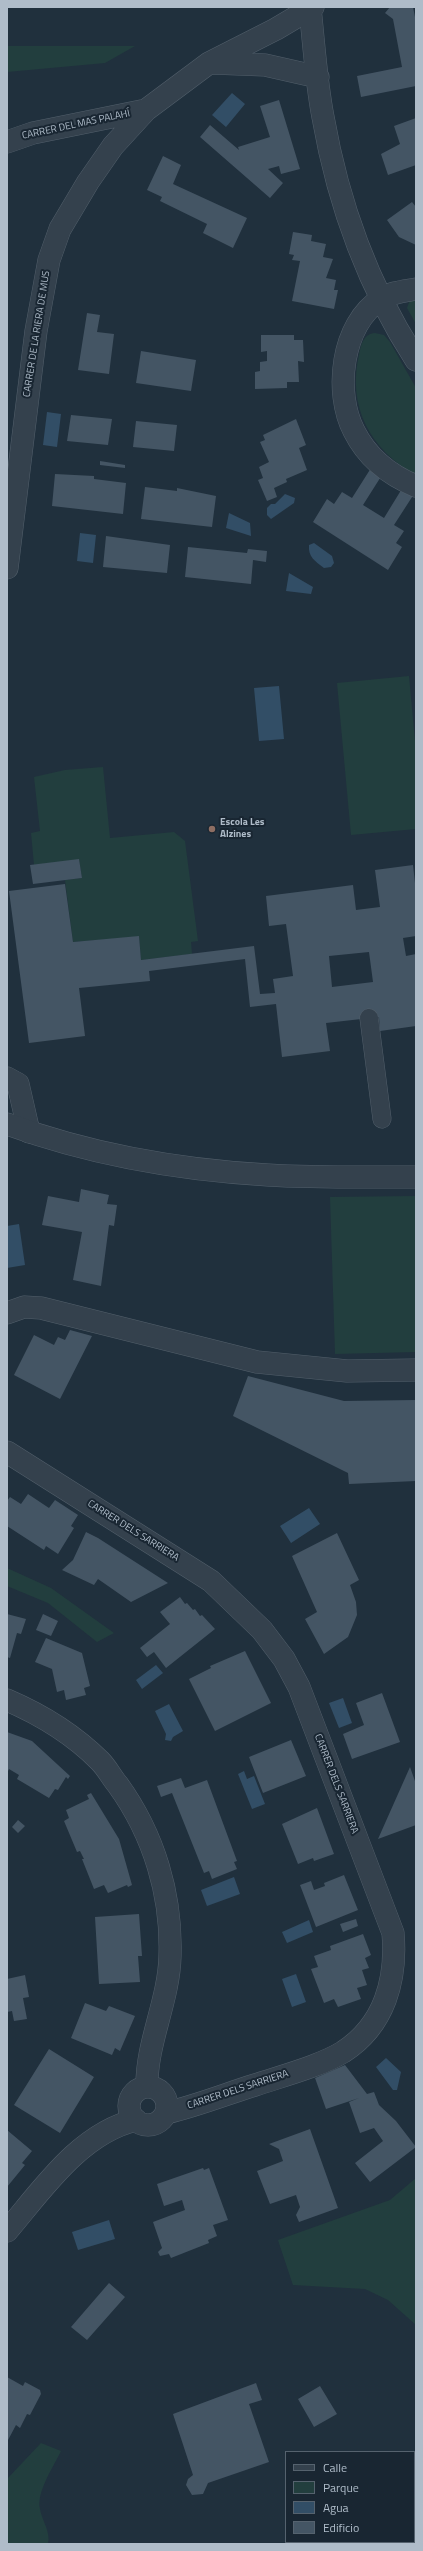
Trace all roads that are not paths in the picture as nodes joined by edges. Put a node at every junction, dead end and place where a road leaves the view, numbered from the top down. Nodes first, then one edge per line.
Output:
1 (312, 8) edge
2 (209, 63) junction
3 (318, 77) junction
4 (146, 110) junction
5 (7, 142) edge
6 (416, 289) edge
7 (381, 299) junction
8 (416, 360) edge
9 (416, 486) edge
10 (10, 524) edge
11 (7, 568) edge
12 (369, 1018) dead end
13 (7, 1078) edge
14 (382, 1119) dead end
15 (7, 1124) edge
16 (29, 1132) junction
17 (416, 1177) edge
18 (7, 1312) edge
19 (416, 1370) edge
20 (7, 1452) edge
21 (7, 1700) edge
22 (147, 2087) junction
23 (166, 2113) junction
24 (136, 2120) junction
25 (7, 2230) edge

1 - 2 street, CARRER DE LA RIERA DE MUS
1 - 3 street
2 - 3 street
2 - 4 street, CARRER DE LA RIERA DE MUS
3 - 7 street
4 - 5 street, CARRER DEL MAS PALAHÍ
4 - 10 street, CARRER DE LA RIERA DE MUS
6 - 7 street
7 - 8 street
7 - 9 street
10 - 11 street, CARRER DE LA RIERA DE MUS
12 - 14 street
13 - 16 street
15 - 16 street
16 - 17 street
18 - 19 street
20 - 23 street, CARRER DELS SARRIERA
21 - 22 street
22 - 23 street
22 - 24 street
23 - 24 street
24 - 25 street

